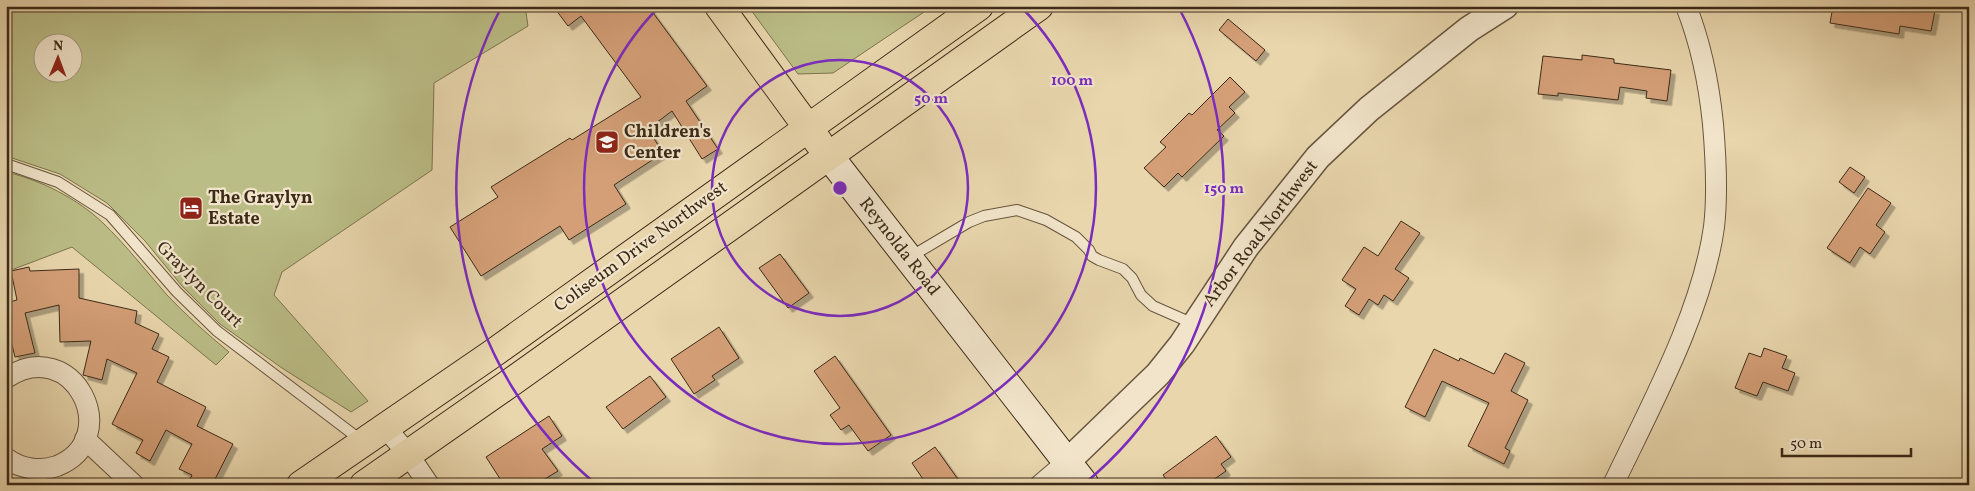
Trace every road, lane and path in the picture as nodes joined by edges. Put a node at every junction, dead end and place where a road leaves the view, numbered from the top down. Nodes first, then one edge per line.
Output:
1 (719, 6) edge
2 (979, 6) edge
3 (1039, 6) edge
4 (1505, 6) edge
5 (1686, 6) edge
6 (808, 128) junction
7 (829, 156) junction
8 (6, 164) edge
9 (908, 258) junction
10 (1195, 324) junction
11 (6, 378) edge
12 (374, 435) junction
13 (85, 439) junction
14 (408, 454) junction
15 (6, 458) edge
16 (1068, 462) junction
17 (40, 477) edge
18 (134, 485) edge
19 (302, 485) edge
20 (364, 485) edge
21 (429, 485) edge
22 (1040, 485) edge
23 (1085, 485) edge
24 (1613, 485) edge

1 - 6 main road, Reynolda Road
2 - 6 main road, Coliseum Drive Northwest
3 - 7 main road, Coliseum Drive Northwest
4 - 10 street, Arbor Road Northwest
5 - 24 street
6 - 7 main road, Reynolda Road
6 - 12 main road, Coliseum Drive Northwest
7 - 9 main road, Reynolda Road
7 - 14 main road, Coliseum Drive Northwest
8 - 12 lane, Graylyn Court
9 - 10 lane
9 - 16 main road, Reynolda Road
10 - 16 street, Arbor Road Northwest
11 - 13 street
12 - 14 street
12 - 19 main road, Coliseum Drive Northwest
13 - 17 street
13 - 18 street
14 - 20 main road, Coliseum Drive Northwest
14 - 21 street
15 - 17 street
16 - 22 street, Arbor Road Northwest
16 - 23 main road, Reynolda Road

